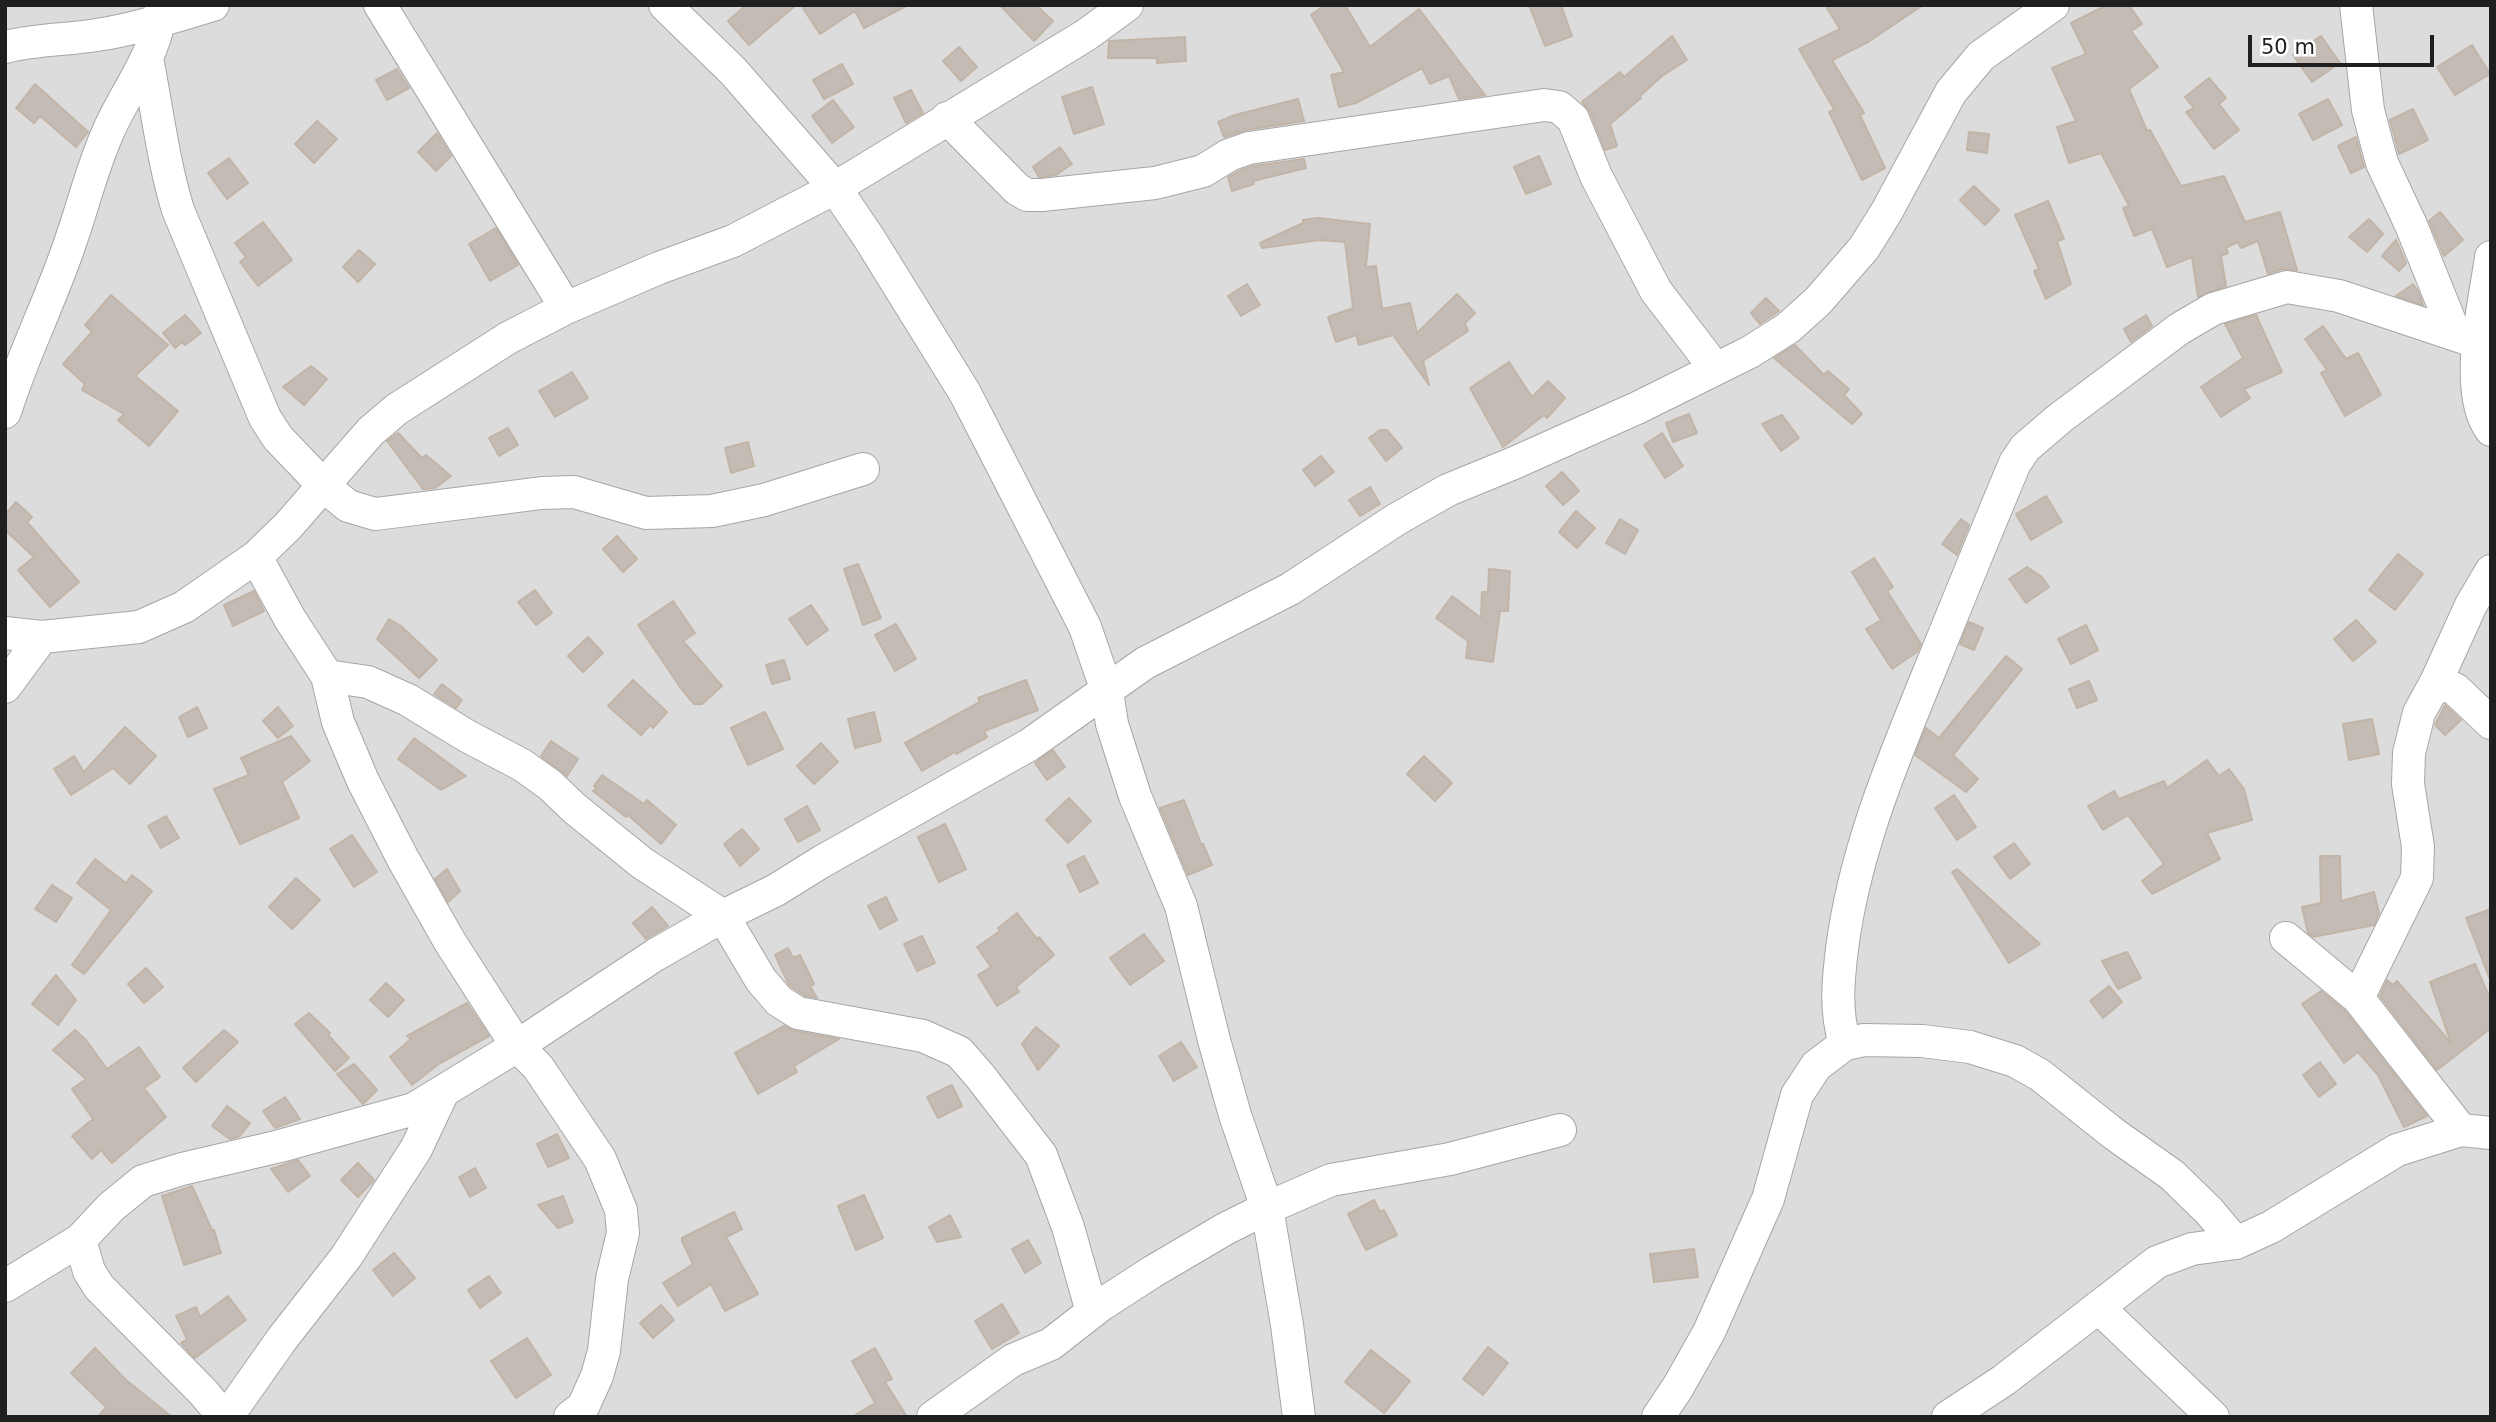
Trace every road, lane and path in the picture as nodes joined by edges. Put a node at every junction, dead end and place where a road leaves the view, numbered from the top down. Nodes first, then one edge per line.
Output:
1 (214, 5) edge
2 (380, 5) edge
3 (665, 5) edge
4 (1128, 5) edge
5 (2053, 5) edge
6 (2356, 5) edge
7 (160, 13) edge
8 (5, 47) edge
9 (147, 58) junction
10 (947, 118) junction
11 (835, 188) junction
12 (2491, 257) edge
13 (566, 308) junction
14 (2466, 338) junction
15 (1715, 368) junction
16 (5, 412) edge
17 (2491, 430) edge
18 (863, 469) dead end
19 (324, 486) junction
20 (256, 557) junction
21 (2491, 571) edge
22 (5, 633) edge
23 (42, 637) junction
24 (327, 676) junction
25 (2436, 681) junction
26 (5, 687) edge
27 (1107, 691) junction
28 (2491, 723) edge
29 (723, 916) junction
30 (2286, 938) dead end
31 (2357, 998) junction
32 (1845, 1044) junction
33 (517, 1046) junction
34 (443, 1092) junction
35 (1560, 1130) dead end
36 (2476, 1131) edge
37 (1267, 1208) junction
38 (79, 1240) junction
39 (2236, 1244) junction
40 (5, 1286) edge
41 (2098, 1307) junction
42 (1092, 1312) junction
43 (225, 1417) edge
44 (570, 1417) edge
45 (933, 1417) edge
46 (1298, 1417) edge
47 (1658, 1417) edge
48 (1948, 1417) edge
49 (2213, 1417) edge

1 - 7 street
2 - 13 street
3 - 11 street
4 - 10 street
5 - 15 street
6 - 14 street
7 - 8 street
7 - 9 street
9 - 16 street
9 - 19 street
10 - 11 street
10 - 15 street
11 - 13 street
11 - 27 street
12 - 14 street
13 - 19 street
14 - 17 street
14 - 32 street
15 - 27 street
18 - 19 street
19 - 20 street
20 - 23 street
20 - 24 street
21 - 25 street
22 - 23 street
23 - 26 street
24 - 29 street
24 - 33 street
25 - 28 street
25 - 31 street
27 - 29 street
27 - 37 street
29 - 33 street
29 - 42 street
30 - 31 street
31 - 36 street
32 - 39 street
32 - 47 street
33 - 34 street
33 - 44 street
34 - 38 street
34 - 43 street
35 - 37 street
36 - 39 street
37 - 42 street
37 - 46 street
38 - 40 street
38 - 43 street
39 - 41 street
41 - 48 street
41 - 49 street
42 - 45 street

